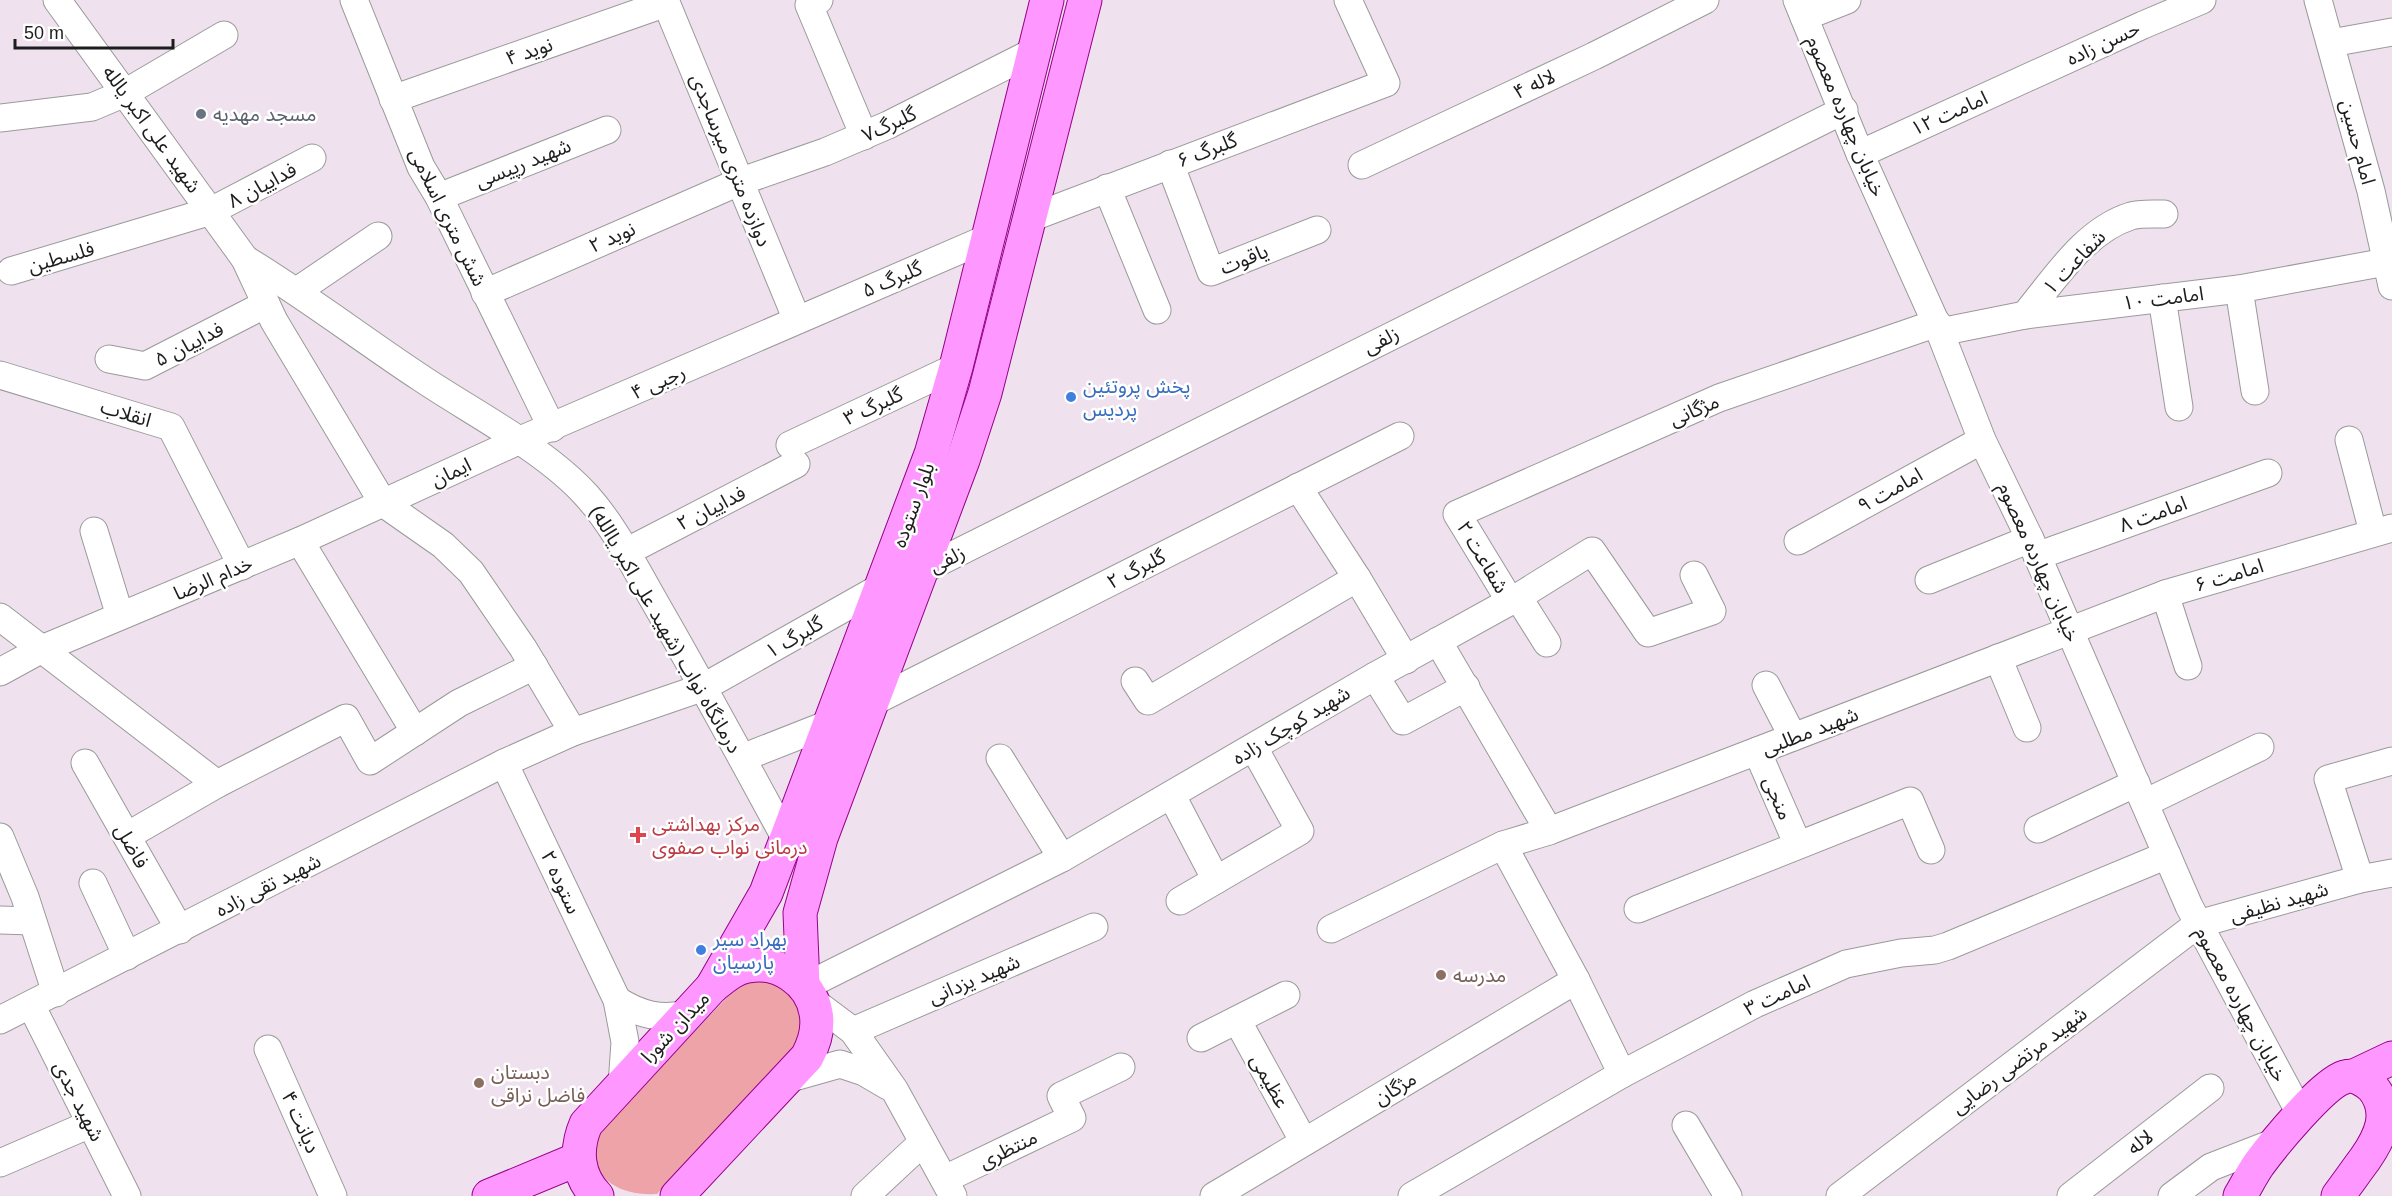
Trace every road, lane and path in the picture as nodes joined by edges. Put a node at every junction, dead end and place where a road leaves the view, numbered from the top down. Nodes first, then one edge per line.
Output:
1 (57, 0) edge
2 (354, 0) edge
3 (819, 0) edge
4 (1047, 0) edge
5 (1085, 0) edge
6 (1348, 0) edge
7 (1705, 0) edge
8 (1847, 0) edge
9 (2202, 0) edge
10 (2318, 0) edge
11 (666, 1) edge
12 (1800, 8) edge
13 (2392, 32) edge
14 (224, 35) dead end
15 (2331, 43) junction
16 (1033, 52) junction
17 (2038, 73) joint
18 (125, 93) junction
19 (393, 99) junction
20 (1844, 110) junction
21 (0, 118) edge
22 (607, 130) dead end
23 (864, 136) junction
24 (1860, 154) junction
25 (312, 158) dead end
26 (1170, 164) junction
27 (1362, 165) dead end
28 (739, 182) junction
29 (1107, 188) junction
30 (2381, 189) edge
31 (439, 197) junction
32 (211, 211) junction
33 (2164, 214) dead end
34 (1028, 219) junction
35 (1317, 230) dead end
36 (378, 236) dead end
37 (988, 238) junction
38 (111, 242) joint
39 (245, 259) junction
40 (11, 271) dead end
41 (2389, 274) edge
42 (2239, 289) junction
43 (297, 291) junction
44 (485, 293) junction
45 (2162, 298) junction
46 (266, 304) junction
47 (1157, 310) dead end
48 (2025, 315) junction
49 (797, 320) junction
50 (1939, 328) junction
51 (108, 358) dead end
52 (956, 367) junction
53 (0, 375) edge
54 (2255, 391) dead end
55 (2179, 407) dead end
56 (552, 428) junction
57 (1400, 436) dead end
58 (1982, 440) junction
59 (2349, 440) dead end
60 (518, 441) junction
61 (793, 455) joint
62 (2268, 473) dead end
63 (1298, 487) junction
64 (383, 503) junction
65 (1457, 514) joint
66 (2383, 530) edge
67 (94, 531) dead end
68 (300, 541) junction
69 (1798, 541) dead end
70 (2034, 547) junction
71 (626, 552) junction
72 (242, 566) junction
73 (920, 572) junction
74 (1694, 575) dead end
75 (1357, 578) junction
76 (1929, 580) dead end
77 (883, 586) junction
78 (2165, 594) junction
79 (1514, 599) junction
80 (120, 616) junction
81 (0, 617) edge
82 (2070, 630) junction
83 (1438, 641) junction
84 (1547, 643) dead end
85 (42, 649) junction
86 (1998, 658) junction
87 (1406, 660) junction
88 (534, 666) junction
89 (2188, 666) dead end
90 (0, 672) edge
91 (1375, 676) junction
92 (1135, 681) dead end
93 (1766, 685) dead end
94 (704, 687) junction
95 (1466, 687) junction
96 (871, 703) junction
97 (831, 723) junction
98 (2027, 728) dead end
99 (415, 732) junction
100 (573, 732) junction
101 (1793, 737) junction
102 (2260, 747) dead end
103 (1254, 748) junction
104 (1757, 751) junction
105 (742, 758) junction
106 (1000, 758) dead end
107 (2392, 761) edge
108 (85, 763) dead end
109 (504, 763) junction
110 (218, 784) junction
111 (2140, 793) junction
112 (1172, 796) junction
113 (2038, 829) dead end
114 (1549, 831) junction
115 (127, 836) junction
116 (0, 837) edge
117 (787, 840) junction
118 (1503, 845) junction
119 (1798, 845) junction
120 (1931, 850) dead end
121 (2167, 855) junction
122 (1062, 858) junction
123 (2392, 873) edge
124 (2360, 879) junction
125 (1216, 880) junction
126 (93, 883) dead end
127 (1180, 901) dead end
128 (1638, 909) dead end
129 (0, 920) edge
130 (32, 921) junction
131 (2198, 924) junction
132 (1094, 927) dead end
133 (1331, 929) dead end
134 (180, 930) junction
135 (127, 956) junction
136 (1576, 980) junction
137 (712, 987) junction
138 (56, 993) junction
139 (808, 993) junction
140 (1286, 995) dead end
141 (617, 1000) junction
142 (31, 1005) junction
143 (688, 1014) junction
144 (0, 1020) edge
145 (1237, 1020) junction
146 (853, 1031) junction
147 (1201, 1038) dead end
148 (268, 1049) dead end
149 (2392, 1058) edge
150 (1121, 1067) dead end
151 (1622, 1074) junction
152 (2354, 1076) junction
153 (787, 1079) junction
154 (622, 1085) junction
155 (2210, 1088) dead end
156 (894, 1089) junction
157 (2301, 1115) junction
158 (90, 1124) junction
159 (1686, 1125) dead end
160 (2388, 1128) edge
161 (2278, 1141) junction
162 (923, 1142) junction
163 (1304, 1142) junction
164 (579, 1159) junction
165 (0, 1163) edge
166 (949, 1188) edge
167 (509, 1193) edge
168 (593, 1194) edge
169 (2342, 1194) edge
170 (127, 1196) edge
171 (333, 1196) edge
172 (677, 1196) edge
173 (866, 1196) edge
174 (1214, 1196) edge
175 (1412, 1196) edge
176 (1728, 1196) edge
177 (1839, 1196) edge
178 (2071, 1196) edge
179 (2172, 1196) edge
180 (2240, 1196) edge

1 - 18 street, شهید علی اکبر یالله
2 - 19 street, شش متری اسلامی
3 - 23 street
4 - 16 main road, بلوار ستوده
5 - 34 main road, بلوار ستوده
6 - 26 street, گلبرگ ۶
7 - 27 street, لاله ۴
8 - 12 street
9 - 17 street, حسن زاده
10 - 15 street, امام حسین
11 - 19 street, نوید ۴
11 - 28 street, دوازده متری میرساجدی
12 - 20 street, خیابان چهارده معصوم
13 - 15 street
14 - 18 street
15 - 30 street, امام حسین
16 - 23 street, گلبرگ۷
16 - 37 main road, بلوار ستوده
17 - 24 street, امامت ۱۲
18 - 21 street
18 - 32 street, شهید علی اکبر یالله
19 - 31 street, شش متری اسلامی
20 - 24 street, خیابان چهارده معصوم
20 - 73 street, زلفی
22 - 31 street, شهید رپیسی
23 - 28 street, گلبرگ۷
24 - 50 street, خیابان چهارده معصوم
25 - 32 street, فداییان ۸
26 - 29 street, گلبرگ ۶
26 - 35 street, یاقوت
28 - 44 street, نوید ۲
28 - 49 street, دوازده متری میرساجدی
29 - 34 street, گلبرگ ۶
29 - 47 street
30 - 41 street, امام حسین
31 - 44 street, شش متری اسلامی
32 - 38 street, فداییان ۸
32 - 39 street, شهید علی اکبر یالله
33 - 48 street, شفاعت ۱
34 - 73 main road, بلوار ستوده
36 - 43 street
37 - 49 street, گلبرگ ۵
37 - 52 main road, بلوار ستوده
38 - 40 street, فلسطین
39 - 43 street, درمانگاه نواب (شهید علی اکبر یاالله)
39 - 46 street
41 - 42 street, امامت ۱۰
42 - 45 street, امامت ۱۰
42 - 54 street
43 - 60 street, درمانگاه نواب (شهید علی اکبر یاالله)
44 - 56 street, شش متری اسلامی
45 - 48 street, امامت ۱۰
45 - 55 street
46 - 51 street, فداییان ۵
46 - 64 street
48 - 50 street, امامت ۱۰
49 - 56 street, رجبی ۴
50 - 58 street, خیابان چهارده معصوم
50 - 65 street, مژگانی
52 - 61 street, گلبرگ ۳
52 - 77 main road, بلوار ستوده
53 - 72 street, انقلاب
56 - 60 street, رجبی ۴
57 - 63 street, گلبرگ ۲
58 - 69 street, امامت ۹
58 - 70 street, خیابان چهارده معصوم
59 - 66 street
60 - 64 street, ایمان
60 - 71 street, درمانگاه نواب (شهید علی اکبر یاالله)
61 - 71 street, فداییان ۲
62 - 70 street, امامت ۸
63 - 75 street
63 - 96 street, گلبرگ ۲
64 - 68 street, خدام الرضا
64 - 88 street
65 - 79 street, شفاعت ۲
66 - 78 street, امامت ۶
67 - 80 street
68 - 72 street, خدام الرضا
68 - 99 street
70 - 76 street, امامت ۸
70 - 82 street, خیابان چهارده معصوم
71 - 94 street, درمانگاه نواب (شهید علی اکبر یاالله)
72 - 80 street, خدام الرضا
73 - 96 main road, بلوار ستوده
74 - 79 street, شهید کوچک زاده
75 - 87 street
75 - 92 street
77 - 94 street, گلبرگ ۱
77 - 97 main road, بلوار ستوده
78 - 82 street, امامت ۶
78 - 89 street
79 - 83 street, شهید کوچک زاده
79 - 84 street, شفاعت ۲
80 - 85 street, خدام الرضا
81 - 85 street
82 - 86 street, شهید مطلبی
82 - 111 street, خیابان چهارده معصوم
83 - 87 street, شهید کوچک زاده
83 - 95 street
85 - 90 street, خدام الرضا
85 - 110 street
86 - 98 street
86 - 101 street, شهید مطلبی
87 - 91 street, شهید کوچک زاده
88 - 99 street
88 - 100 street
91 - 95 street
91 - 103 street, شهید کوچک زاده
93 - 101 street
94 - 100 street, گلبرگ ۱
94 - 105 street, درمانگاه نواب (شهید علی اکبر یاالله)
95 - 114 street
96 - 139 main road, بلوار ستوده
97 - 105 street
97 - 117 main road, بلوار ستوده
99 - 110 street
100 - 109 street, شهید تقی زاده
101 - 104 street, شهید مطلبی
102 - 111 street
103 - 112 street, شهید کوچک زاده
103 - 125 street
104 - 114 street, شهید مطلبی
104 - 119 street, منجی
105 - 117 street, درمانگاه نواب (شهید علی اکبر یاالله)
106 - 122 street
107 - 124 street
108 - 115 street, فاضل
109 - 134 street, شهید تقی زاده
109 - 141 street, ستوده ۲
110 - 115 street
111 - 113 street
111 - 121 street, خیابان چهارده معصوم
112 - 122 street, شهید کوچک زاده
112 - 125 street
114 - 118 street, شهید مطلبی
115 - 134 street, فاضل
116 - 130 street
117 - 137 main road, بلوار ستوده
118 - 133 street, شهید مطلبی
118 - 136 street
119 - 120 street
119 - 128 street
121 - 131 street, خیابان چهارده معصوم
121 - 151 street, امامت ۳
122 - 139 street, شهید کوچک زاده
123 - 124 street, شهید نظیفی
124 - 131 street, شهید نظیفی
125 - 127 street
126 - 135 street
129 - 130 street
130 - 138 street
131 - 157 street, خیابان چهارده معصوم
131 - 177 street, شهید مرتضی رضایی
132 - 146 street, شهید یزدانی
134 - 135 street, شهید تقی زاده
135 - 138 street, شهید تقی زاده
136 - 151 street
136 - 163 street, مژگان
137 - 139 main road, میدان شورا
137 - 143 main road, میدان شورا
138 - 142 street, شهید تقی زاده
139 - 146 street
139 - 153 main road
140 - 145 street
141 - 143 street
141 - 154 street, ستوده ۲
142 - 144 street, شهید تقی زاده
142 - 158 street, شهید جدی
143 - 154 main road, میدان شورا
145 - 147 street
145 - 163 street, عظیمی
146 - 156 street
148 - 171 street, دیانت ۴
149 - 152 main road
150 - 166 street, منتظری
151 - 175 street, امامت ۳
152 - 157 main road
152 - 160 main road
153 - 156 street
153 - 172 main road
154 - 164 main road, میدان شورا
155 - 178 street, لاله
156 - 162 street
157 - 161 main road
158 - 165 street
158 - 170 street, شهید جدی
159 - 176 street
160 - 169 main road
161 - 179 street
161 - 180 main road
162 - 166 street
162 - 173 street
163 - 174 street, مژگان
164 - 167 main road
164 - 168 main road, میدان شورا

